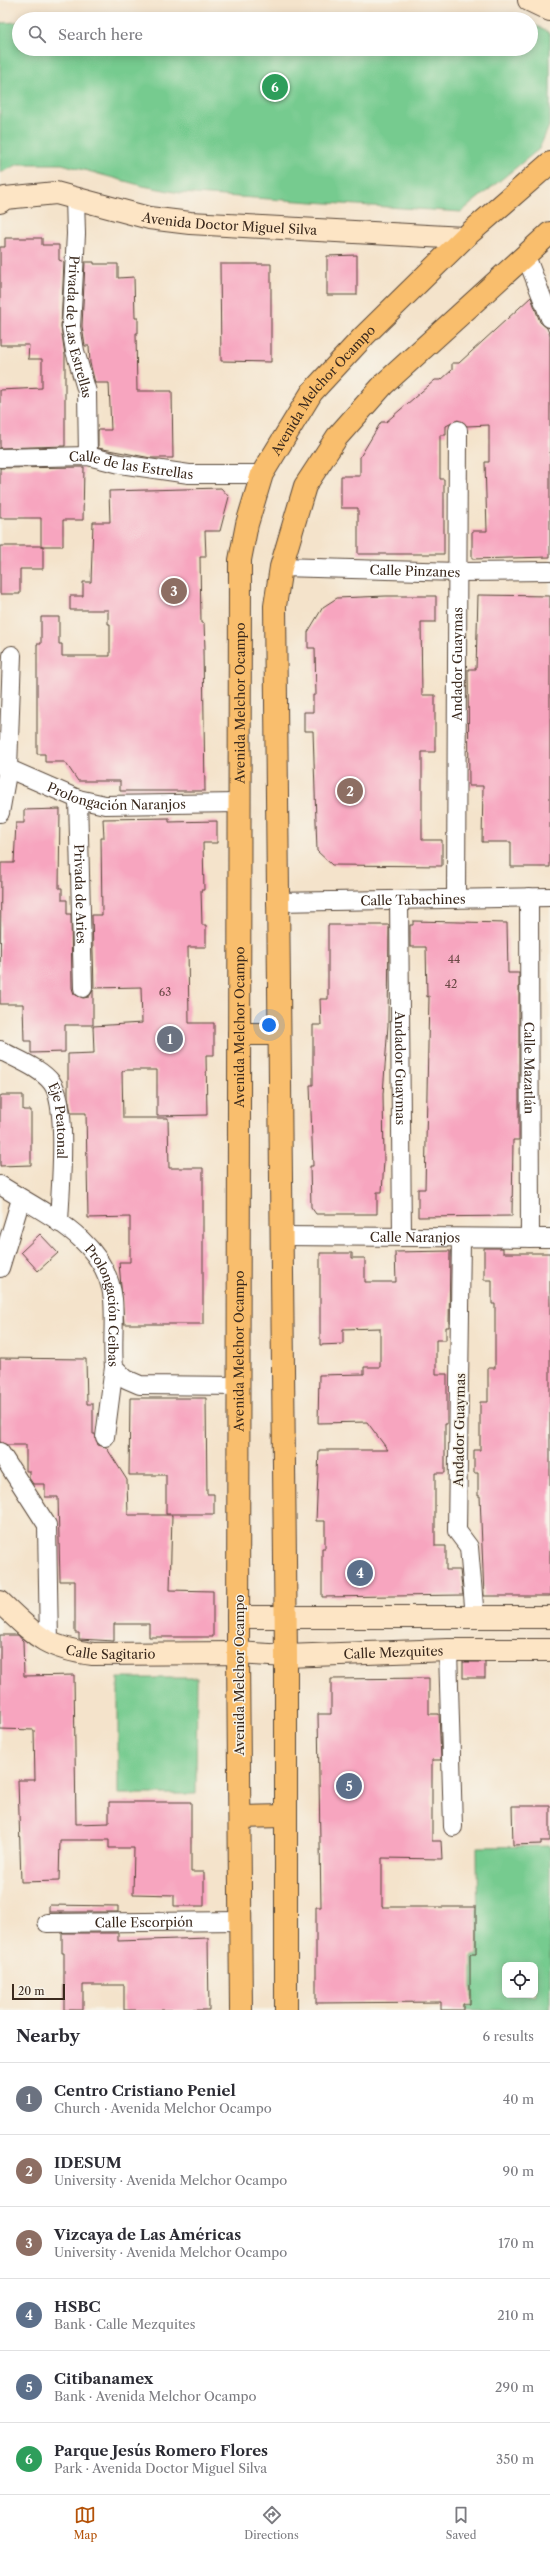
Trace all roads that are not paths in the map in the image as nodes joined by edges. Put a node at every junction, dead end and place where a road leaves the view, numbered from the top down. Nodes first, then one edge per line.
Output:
1 (529, 0) edge
2 (550, 10) edge
3 (550, 163) edge
4 (75, 197) junction
5 (0, 202) edge
6 (550, 233) edge
7 (464, 238) junction
8 (526, 256) junction
9 (550, 318) edge
10 (458, 430) dead end
11 (88, 456) junction
12 (0, 458) edge
13 (262, 474) junction
14 (281, 568) junction
15 (550, 571) edge
16 (458, 572) junction
17 (12, 655) dead end
18 (4, 766) edge
19 (78, 799) junction
20 (238, 803) junction
21 (0, 813) edge
22 (529, 897) junction
23 (550, 897) edge
24 (456, 898) junction
25 (399, 900) junction
26 (276, 902) junction
27 (83, 988) dead end
28 (239, 1034) junction
29 (278, 1034) junction
30 (0, 1050) edge
31 (0, 1185) edge
32 (21, 1199) junction
33 (60, 1222) junction
34 (280, 1236) junction
35 (402, 1237) junction
36 (461, 1238) junction
37 (530, 1238) junction
38 (550, 1238) edge
39 (0, 1268) edge
40 (114, 1367) junction
41 (240, 1386) junction
42 (105, 1438) dead end
43 (0, 1452) edge
44 (0, 1602) edge
45 (238, 1617) junction
46 (285, 1617) junction
47 (550, 1617) edge
48 (475, 1618) junction
49 (49, 1644) junction
50 (448, 1650) junction
51 (550, 1650) edge
52 (238, 1653) junction
53 (286, 1656) junction
54 (286, 1816) junction
55 (240, 1817) junction
56 (453, 1827) dead end
57 (241, 1921) junction
58 (47, 1923) dead end
59 (241, 2010) edge
60 (286, 2010) edge

1 - 2 street
3 - 7 main road, Avenida Melchor Ocampo
4 - 5 street, Avenida Doctor Miguel Silva
4 - 7 street, Avenida Doctor Miguel Silva
4 - 11 street, Privada de Las Estrellas
6 - 8 main road
7 - 13 main road, Avenida Melchor Ocampo
8 - 9 street
8 - 14 main road
10 - 16 street, Andador Guaymas
11 - 12 street, Calle de las Estrellas
11 - 13 street, Calle de las Estrellas
13 - 20 main road, Avenida Melchor Ocampo
14 - 16 street, Calle Pinzanes
14 - 26 main road
15 - 16 street, Calle Pinzanes
16 - 24 street, Andador Guaymas
17 - 18 street
18 - 19 street, Prolongación Naranjos
18 - 21 street
19 - 20 street, Prolongación Naranjos
19 - 27 street, Privada de Aries
20 - 28 main road, Avenida Melchor Ocampo
22 - 23 street, Calle Tabachines
22 - 24 street, Calle Tabachines
22 - 37 street, Calle Mazatlán
24 - 25 street, Calle Tabachines
25 - 26 street, Calle Tabachines
25 - 35 street, Andador Guaymas
26 - 29 main road
28 - 29 main road
28 - 41 main road, Avenida Melchor Ocampo
29 - 34 main road
30 - 33 street, Eje Peatonal
31 - 32 street, Prolongación Ceibas
32 - 33 street, Prolongación Ceibas
32 - 39 street
33 - 40 street, Prolongación Ceibas
34 - 35 street, Calle Naranjos
34 - 46 main road
35 - 36 street, Calle Naranjos
36 - 37 street, Calle Naranjos
36 - 48 street, Andador Guaymas
37 - 38 street, Calle Naranjos
40 - 41 street, Prolongación Ceibas
40 - 42 street
41 - 45 main road, Avenida Melchor Ocampo
43 - 49 street
44 - 49 street, Calle Sagitario
45 - 46 street
45 - 52 main road, Avenida Melchor Ocampo
46 - 48 street
46 - 53 main road
47 - 48 street
49 - 52 street, Calle Sagitario
50 - 51 street, Calle Mezquites
50 - 53 street, Calle Mezquites
50 - 56 street
52 - 53 street, Calle Mezquites
52 - 55 main road, Avenida Melchor Ocampo
53 - 54 main road
54 - 55 main road
54 - 60 main road
55 - 57 main road, Avenida Melchor Ocampo
57 - 58 street, Calle Escorpión
57 - 59 main road, Avenida Melchor Ocampo

